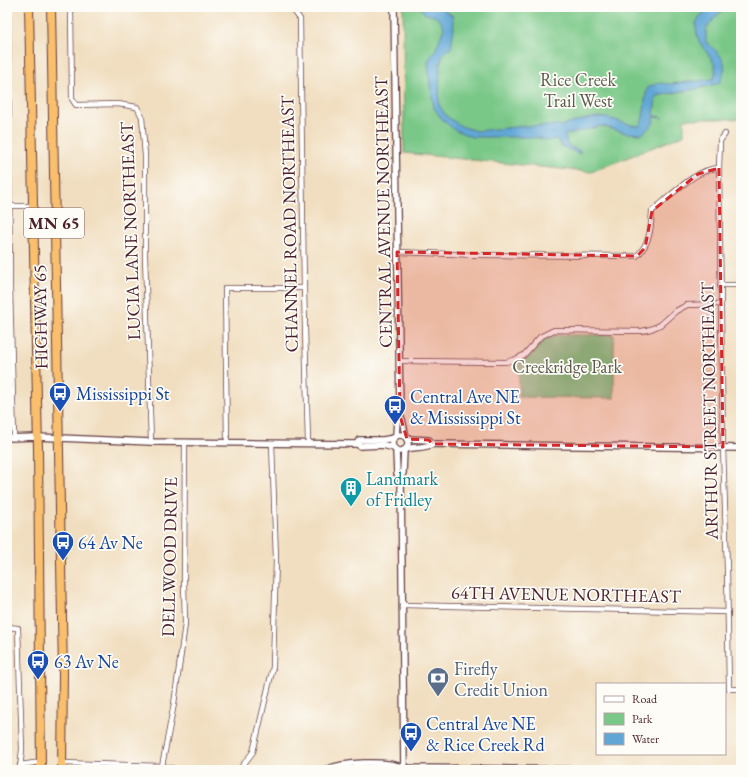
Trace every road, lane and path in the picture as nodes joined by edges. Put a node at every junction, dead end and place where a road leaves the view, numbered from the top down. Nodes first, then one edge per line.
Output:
1 (8, 7) edge
2 (30, 7) edge
3 (51, 7) edge
4 (71, 7) edge
5 (291, 7) edge
6 (394, 7) edge
7 (8, 113) edge
8 (725, 134) dead end
9 (719, 168) junction
10 (8, 206) edge
11 (33, 206) junction
12 (397, 252) junction
13 (720, 285) junction
14 (741, 285) edge
15 (304, 288) junction
16 (720, 304) junction
17 (399, 361) junction
18 (400, 416) junction
19 (37, 437) junction
20 (395, 437) junction
21 (7, 438) edge
22 (14, 438) junction
23 (58, 438) junction
24 (406, 438) junction
25 (151, 442) junction
26 (184, 442) junction
27 (227, 442) junction
28 (272, 443) junction
29 (308, 444) junction
30 (357, 444) junction
31 (432, 444) junction
32 (723, 448) junction
33 (741, 448) edge
34 (395, 449) junction
35 (405, 450) junction
36 (401, 476) junction
37 (402, 605) junction
38 (728, 612) junction
39 (7, 627) edge
40 (741, 689) edge
41 (41, 766) edge
42 (162, 766) junction
43 (20, 767) edge
44 (62, 767) edge
45 (403, 769) edge
46 (178, 770) edge
47 (239, 770) edge
48 (325, 770) edge
49 (608, 770) edge

1 - 7 street
2 - 11 highway, HIGHWAY 65 / MN 65
3 - 23 highway, HIGHWAY 65 / MN 65
4 - 25 street, LUCIA LANE NORTHEAST
5 - 15 street, CHANNEL ROAD NORTHEAST
6 - 12 street, CENTRAL AVENUE NORTHEAST
7 - 10 street
8 - 9 street, ARTHUR STREET NORTHEAST
9 - 12 street
9 - 13 street, ARTHUR STREET NORTHEAST
10 - 11 street
10 - 22 street
11 - 19 highway, HIGHWAY 65 / MN 65
12 - 17 street, CENTRAL AVENUE NORTHEAST
13 - 14 street
13 - 16 street, ARTHUR STREET NORTHEAST
15 - 27 street
15 - 29 street, CHANNEL ROAD NORTHEAST
16 - 17 street
16 - 32 street, ARTHUR STREET NORTHEAST
17 - 18 street, CENTRAL AVENUE NORTHEAST
18 - 20 street, CENTRAL AVENUE NORTHEAST
18 - 24 street, CENTRAL AVENUE NORTHEAST
19 - 22 street
19 - 23 street
19 - 41 highway, HIGHWAY 65 / MN 65
20 - 24 street
20 - 30 street
20 - 34 street
21 - 22 street
23 - 25 street
23 - 44 highway, HIGHWAY 65 / MN 65
24 - 31 street
24 - 35 street
25 - 26 street
26 - 27 street
26 - 42 street, DELLWOOD DRIVE
27 - 28 street
28 - 29 street
28 - 47 street
29 - 30 street
30 - 34 street
31 - 32 street
31 - 35 street
32 - 33 street
32 - 38 street, ARTHUR STREET NORTHEAST
34 - 35 street
34 - 36 street
35 - 36 street
36 - 37 street
37 - 38 street, 64TH AVENUE NORTHEAST
37 - 45 street
38 - 40 street, ARTHUR STREET NORTHEAST
39 - 43 street
41 - 43 street
42 - 44 street
42 - 46 street
45 - 48 street
45 - 49 street

